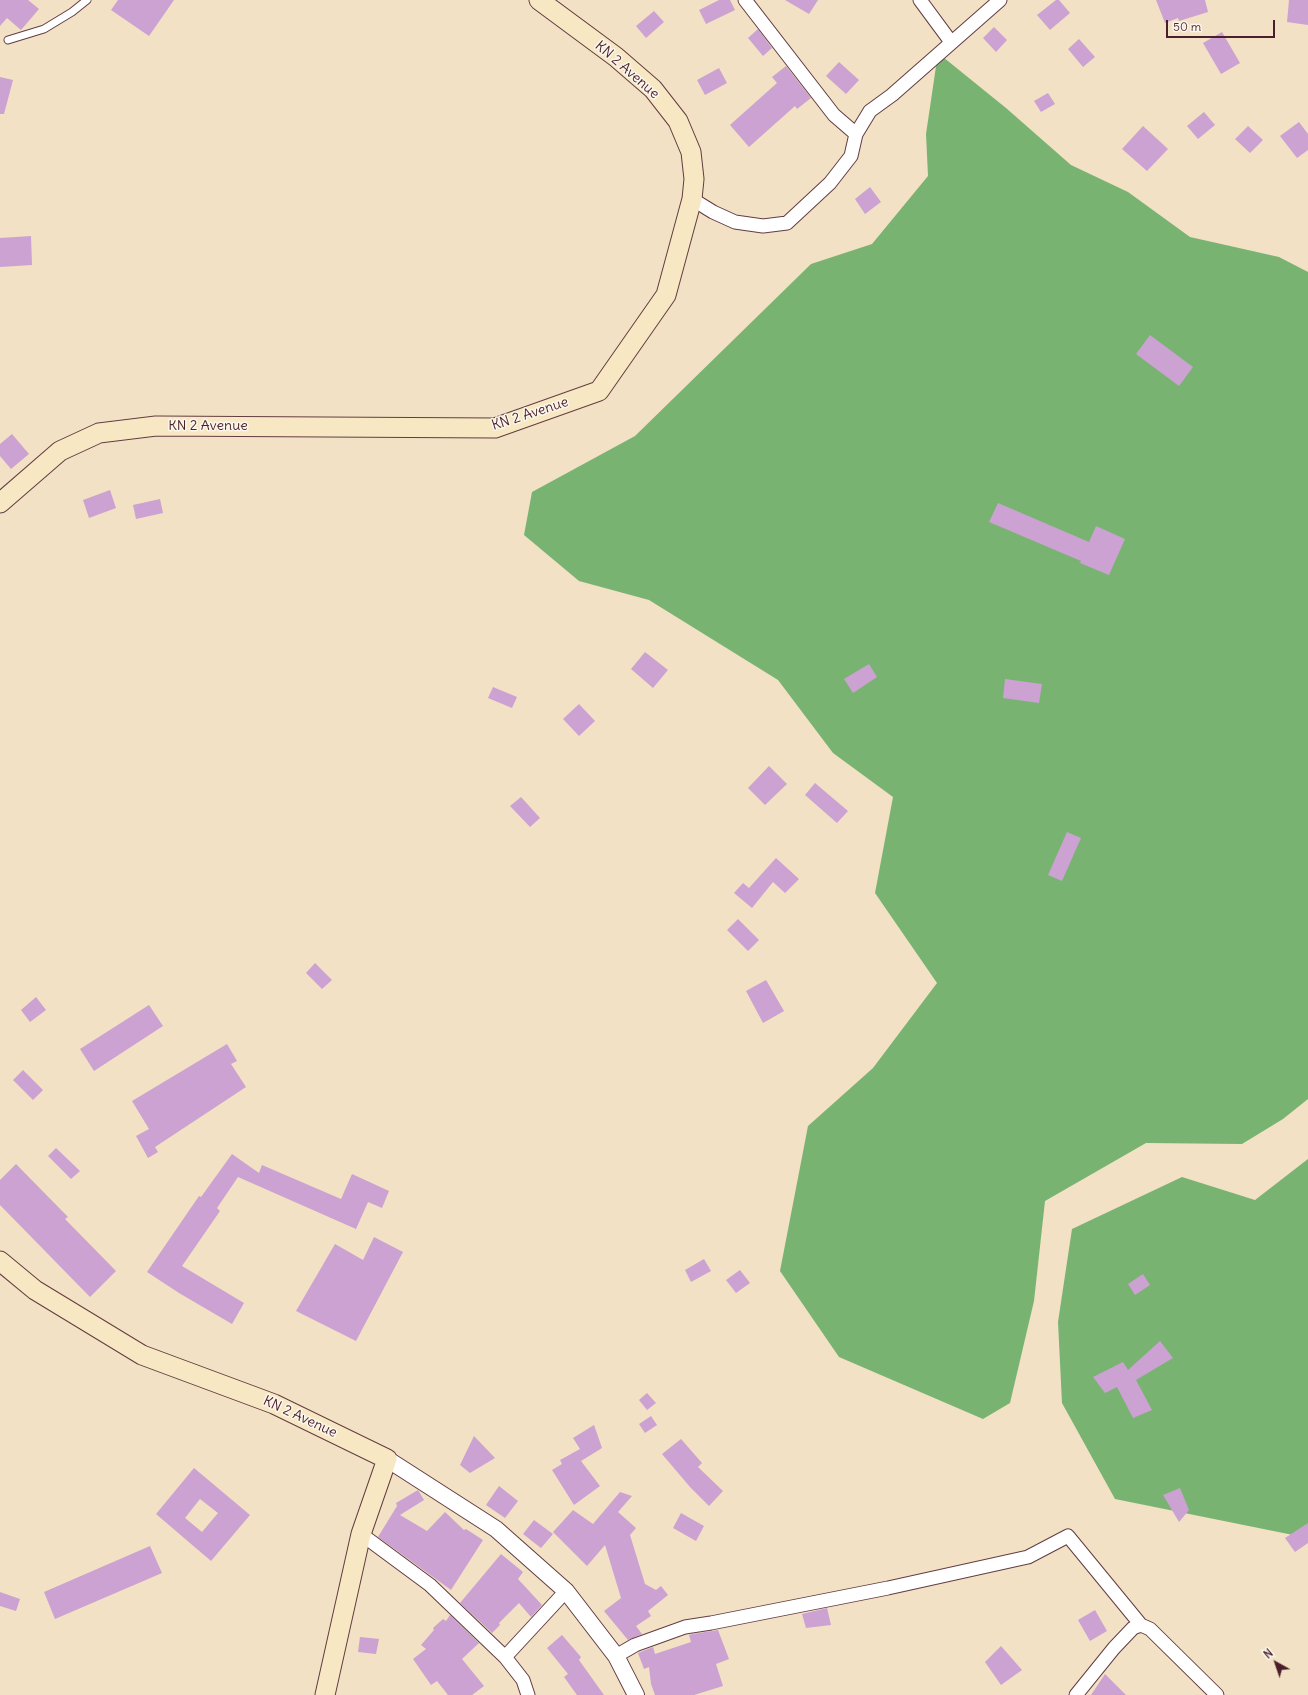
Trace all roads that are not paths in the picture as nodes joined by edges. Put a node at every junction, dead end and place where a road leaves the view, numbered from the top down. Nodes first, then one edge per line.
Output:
1 (87, 0) edge
2 (539, 0) edge
3 (745, 0) edge
4 (920, 0) edge
5 (1000, 0) edge
6 (8, 40) dead end
7 (951, 42) junction
8 (856, 134) junction
9 (692, 199) junction
10 (0, 503) edge
11 (0, 1261) edge
12 (387, 1459) junction
13 (361, 1534) junction
14 (566, 1591) junction
15 (1141, 1625) junction
16 (616, 1656) junction
17 (505, 1657) junction
18 (325, 1695) edge
19 (528, 1695) edge
20 (636, 1695) edge
21 (1076, 1695) edge
22 (1217, 1695) edge

1 - 6 lane
2 - 9 main road, KN 2 Avenue
3 - 8 street
4 - 7 street
5 - 7 street
7 - 8 street
8 - 9 street
9 - 10 main road, KN 2 Avenue
11 - 12 main road, KN 2 Avenue
12 - 13 main road
12 - 14 street
13 - 17 street
13 - 18 main road
14 - 16 street
14 - 17 street
15 - 16 street
15 - 21 street
15 - 22 street
16 - 20 street
17 - 19 street

